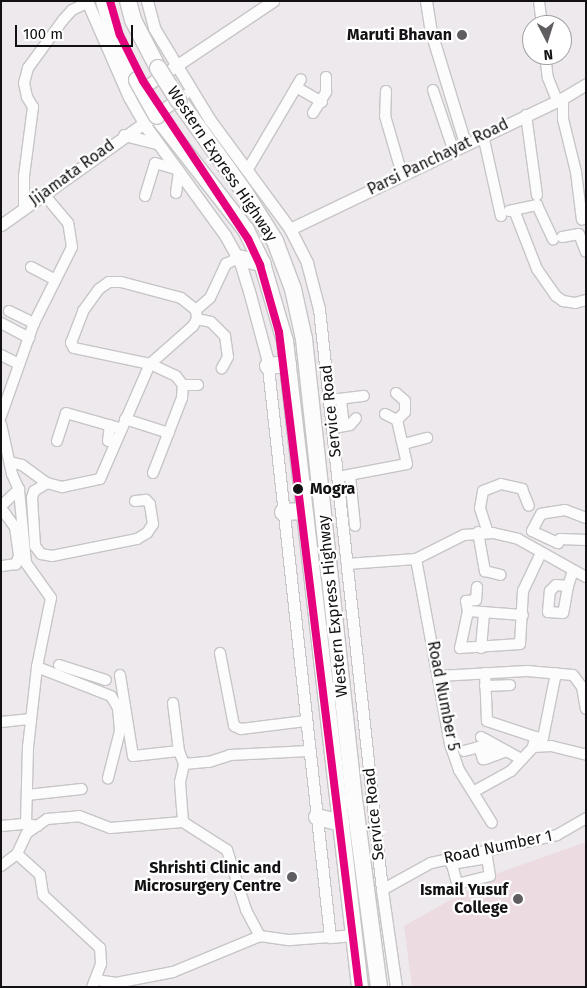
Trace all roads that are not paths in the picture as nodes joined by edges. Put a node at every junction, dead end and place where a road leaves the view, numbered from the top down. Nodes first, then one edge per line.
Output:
1 (128, 1) edge
2 (147, 1) edge
3 (272, 1) edge
4 (426, 1) edge
5 (539, 1) edge
6 (93, 2) edge
7 (541, 15) edge
8 (176, 64) junction
9 (546, 65) edge
10 (326, 77) dead end
11 (586, 84) edge
12 (192, 90) junction
13 (433, 90) dead end
14 (386, 92) dead end
15 (129, 97) junction
16 (560, 99) junction
17 (322, 102) junction
18 (313, 113) dead end
19 (526, 115) junction
20 (150, 118) junction
21 (483, 134) junction
22 (124, 135) junction
23 (465, 143) junction
24 (159, 148) junction
25 (453, 149) junction
26 (175, 168) junction
27 (248, 169) junction
28 (402, 174) junction
29 (171, 181) dead end
30 (176, 193) dead end
31 (44, 194) junction
32 (537, 195) dead end
33 (145, 196) dead end
34 (24, 209) junction
35 (514, 210) junction
36 (582, 220) dead end
37 (1, 226) edge
38 (290, 229) junction
39 (586, 252) edge
40 (238, 258) junction
41 (262, 263) junction
42 (31, 268) dead end
43 (56, 280) junction
44 (586, 300) edge
45 (9, 311) dead end
46 (196, 314) junction
47 (1, 323) edge
48 (34, 323) junction
49 (29, 338) junction
50 (1, 355) edge
51 (19, 364) junction
52 (150, 364) junction
53 (288, 364) junction
54 (268, 366) junction
55 (222, 368) dead end
56 (183, 385) junction
57 (198, 385) dead end
58 (396, 393) dead end
59 (5, 395) edge
60 (364, 396) dead end
61 (335, 399) junction
62 (385, 414) dead end
63 (1, 416) edge
64 (356, 418) dead end
65 (397, 420) junction
66 (1, 424) edge
67 (124, 424) junction
68 (110, 425) junction
69 (338, 427) junction
70 (169, 433) junction
71 (426, 438) dead end
72 (57, 441) dead end
73 (108, 441) dead end
74 (3, 443) edge
75 (404, 444) junction
76 (10, 462) junction
77 (153, 473) dead end
78 (344, 476) junction
79 (47, 483) junction
80 (19, 489) junction
81 (135, 501) dead end
82 (529, 506) dead end
83 (1, 507) edge
84 (304, 511) junction
85 (283, 512) junction
86 (586, 518) edge
87 (355, 526) dead end
88 (483, 532) junction
89 (539, 536) junction
90 (586, 540) edge
91 (537, 550) junction
92 (416, 559) junction
93 (347, 564) junction
94 (1, 566) edge
95 (572, 572) junction
96 (501, 575) dead end
97 (586, 577) edge
98 (568, 586) dead end
99 (477, 587) dead end
100 (468, 611) junction
101 (484, 612) junction
102 (523, 615) junction
103 (481, 648) junction
104 (220, 653) dead end
105 (59, 665) dead end
106 (37, 667) junction
107 (485, 673) junction
108 (556, 673) junction
109 (120, 675) dead end
110 (439, 676) junction
111 (82, 678) junction
112 (106, 680) dead end
113 (510, 685) dead end
114 (485, 686) junction
115 (173, 703) dead end
116 (586, 709) edge
117 (31, 719) junction
118 (306, 721) junction
119 (1, 722) edge
120 (480, 742) junction
121 (534, 742) junction
122 (464, 750) dead end
123 (179, 751) junction
124 (309, 751) junction
125 (507, 751) junction
126 (586, 755) edge
127 (520, 759) junction
128 (184, 764) junction
129 (108, 778) dead end
130 (82, 789) dead end
131 (473, 792) junction
132 (27, 794) junction
133 (317, 817) junction
134 (586, 818) edge
135 (183, 822) junction
136 (341, 823) junction
137 (26, 824) junction
138 (492, 824) dead end
139 (1, 826) edge
140 (38, 826) junction
141 (17, 854) junction
142 (487, 854) junction
143 (450, 860) junction
144 (1, 866) edge
145 (382, 890) junction
146 (354, 935) junction
147 (260, 936) junction
148 (330, 937) junction
149 (95, 983) edge
150 (360, 987) edge
151 (379, 987) edge
152 (396, 987) edge

1 - 151 highway, Western Express Highway, bridge
2 - 8 street, Service Road
3 - 8 street
4 - 23 street
5 - 7 street
6 - 15 street
6 - 20 highway, Western Express Highway, bridge
6 - 34 street
8 - 12 street, Service Road
8 - 15 street
9 - 16 street
10 - 17 street
11 - 16 street, Parsi Panchayat Road
12 - 20 street, Jijamata Road
12 - 27 street, Service Road
13 - 25 street
14 - 28 street
15 - 20 street
16 - 19 street, Parsi Panchayat Road
16 - 36 street
17 - 18 street
17 - 27 street
19 - 21 street, Parsi Panchayat Road
19 - 32 street
20 - 22 street, Jijamata Road
20 - 24 street
20 - 41 highway, Western Express Highway
21 - 23 street, Parsi Panchayat Road
21 - 35 street
22 - 24 street
22 - 31 street, Jijamata Road
23 - 25 street, Parsi Panchayat Road
24 - 26 street
25 - 28 street, Parsi Panchayat Road
26 - 29 street
26 - 30 street
26 - 33 street
26 - 40 street
27 - 38 street, Service Road
28 - 38 street, Parsi Panchayat Road
31 - 34 street, Jijamata Road
31 - 43 street
34 - 37 street, Jijamata Road
35 - 39 street
35 - 44 street
38 - 61 street, Service Road
40 - 41 highway
40 - 46 street
40 - 54 street
41 - 53 highway, Western Express Highway
42 - 43 street
43 - 48 street
45 - 48 street
46 - 52 street
46 - 52 street
46 - 55 street
47 - 49 street
48 - 49 street
49 - 51 street
50 - 51 street
51 - 59 street
52 - 56 street
52 - 67 street
53 - 54 highway
53 - 84 highway, Western Express Highway
54 - 85 street
56 - 57 street
56 - 70 street
58 - 65 street
59 - 63 street
60 - 61 street
61 - 69 street, Service Road
62 - 65 street
64 - 69 street
65 - 75 street
66 - 74 street
67 - 68 street
67 - 70 street
67 - 79 street
68 - 72 street
68 - 73 street
69 - 78 street, Service Road
70 - 77 street
71 - 75 street
74 - 76 street
75 - 78 street
76 - 79 street
76 - 80 street
78 - 87 street
78 - 93 street, Service Road
79 - 81 street
80 - 83 street
80 - 106 street
82 - 88 street
83 - 94 street
84 - 85 highway
84 - 136 highway, Western Express Highway
85 - 118 street
86 - 89 street
88 - 91 street
88 - 92 street
88 - 96 street
89 - 90 street
89 - 91 street
91 - 95 street
91 - 102 street
92 - 93 street
92 - 110 street, Road Number 5
93 - 145 street, Service Road
95 - 97 street
95 - 98 street
99 - 100 street
100 - 101 street
100 - 103 street
101 - 102 street
101 - 103 street
102 - 103 street
104 - 118 street
105 - 111 street
106 - 111 street
106 - 117 street
107 - 108 street
107 - 110 street
107 - 114 street
108 - 116 street
108 - 121 street
109 - 123 street
110 - 131 street, Road Number 5
111 - 112 street
111 - 129 street
113 - 114 street
114 - 121 street
115 - 123 street
117 - 119 street
117 - 132 street
118 - 124 street
120 - 122 street
120 - 125 street
120 - 125 street
121 - 126 street
121 - 127 street
123 - 128 street
124 - 128 street
124 - 133 street
125 - 127 street
127 - 131 street
128 - 135 street
130 - 132 street
131 - 138 street, Road Number 5
132 - 137 street
133 - 136 highway
133 - 148 street
134 - 142 street, Road Number 1
135 - 140 street
135 - 147 street
136 - 146 highway, Western Express Highway
137 - 139 street
137 - 140 street
140 - 141 street
141 - 144 street
141 - 149 street
142 - 143 street, Road Number 1
142 - 143 street
143 - 145 street, Road Number 1
145 - 152 street, Service Road
146 - 148 street
146 - 150 highway, Western Express Highway
147 - 148 street
147 - 149 street

